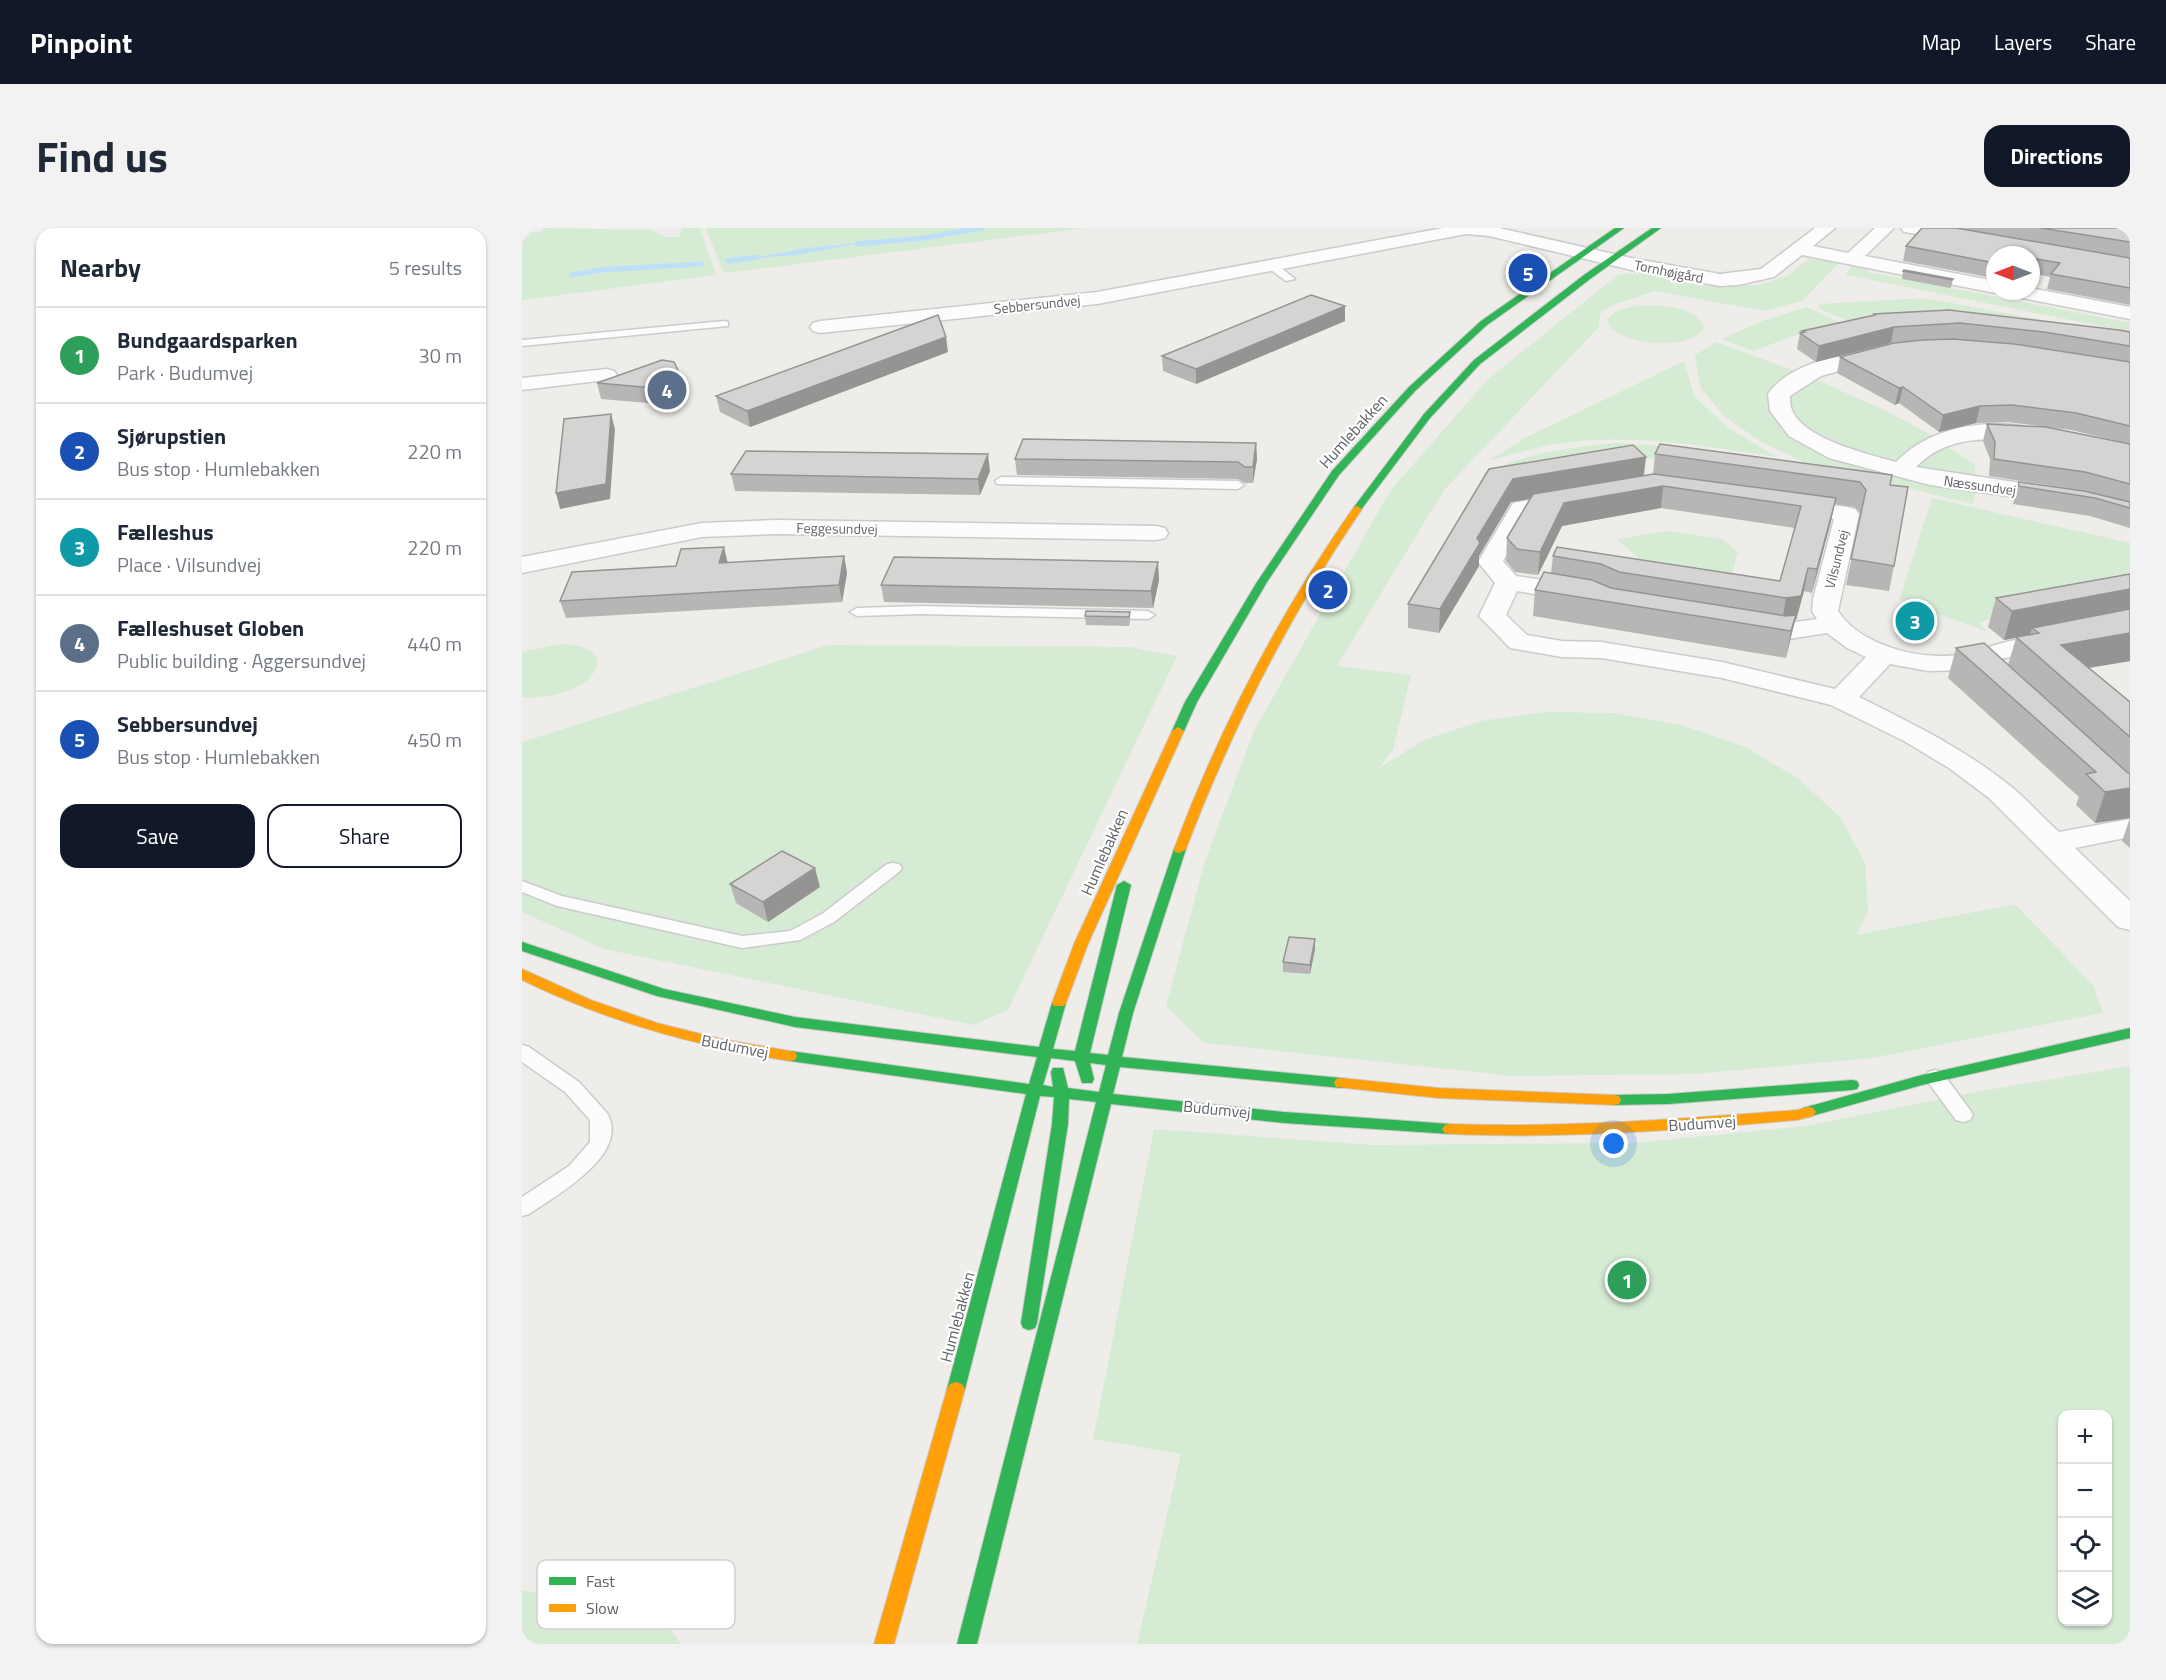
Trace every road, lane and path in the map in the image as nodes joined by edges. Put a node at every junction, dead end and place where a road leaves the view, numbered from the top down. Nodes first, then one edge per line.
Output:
1 (1513, 228) edge
2 (1620, 228) edge
3 (1657, 228) edge
4 (1826, 228) edge
5 (1885, 228) edge
6 (1910, 228) edge
7 (1480, 229) edge
8 (1979, 240) edge
9 (1589, 249) junction
10 (1798, 249) junction
11 (1616, 255) junction
12 (1851, 260) junction
13 (1271, 265) junction
14 (1290, 279) dead end
15 (1986, 285) edge
16 (2040, 295) edge
17 (2130, 313) edge
18 (724, 324) dead end
19 (687, 327) junction
20 (820, 327) dead end
21 (708, 332) dead end
22 (522, 344) edge
23 (1901, 350) edge
24 (607, 375) dead end
25 (522, 384) edge
26 (2046, 436) edge
27 (1900, 471) junction
28 (1000, 481) dead end
29 (1238, 485) dead end
30 (1597, 496) edge
31 (1767, 503) edge
32 (2130, 512) edge
33 (1156, 534) dead end
34 (522, 565) edge
35 (1508, 582) junction
36 (1603, 600) edge
37 (857, 612) dead end
38 (1148, 615) dead end
39 (1721, 622) edge
40 (1833, 624) junction
41 (2130, 626) edge
42 (1884, 655) junction
43 (1977, 656) junction
44 (2003, 679) edge
45 (1841, 699) junction
46 (1147, 797) junction
47 (2130, 828) edge
48 (2052, 843) junction
49 (893, 868) dead end
50 (522, 886) edge
51 (2130, 920) edge
52 (522, 946) edge
53 (522, 974) edge
54 (2130, 1033) edge
55 (522, 1052) edge
56 (1045, 1054) junction
57 (1081, 1058) junction
58 (1114, 1062) junction
59 (1929, 1078) junction
60 (1035, 1089) junction
61 (1062, 1092) junction
62 (1105, 1097) junction
63 (1962, 1115) dead end
64 (522, 1208) edge
65 (1026, 1340) dead end
66 (1023, 1363) dead end
67 (1004, 1493) junction
68 (884, 1644) edge
69 (967, 1644) edge

1 - 9 street
2 - 9 street, Humlebakken
3 - 11 street
4 - 10 street, Tornhøjgård
5 - 12 street
6 - 8 street
7 - 9 street, Sebbersundvej
7 - 13 street, Sebbersundvej
9 - 11 street, Tornhøjgård
9 - 46 street, Humlebakken
10 - 11 street, Tornhøjgård
10 - 12 street
11 - 58 street
12 - 15 street
13 - 14 lane
13 - 20 street, Sebbersundvej
16 - 17 street
18 - 19 lane
19 - 21 lane
19 - 22 lane
23 - 27 street, Næssundvej
24 - 25 street
26 - 27 street
27 - 32 street, Næssundvej
28 - 29 lane
30 - 35 street
31 - 40 street, Vilsundvej
33 - 34 street, Feggesundvej
35 - 36 street
35 - 45 street
37 - 38 lane
39 - 40 street
40 - 42 street
41 - 43 street
42 - 43 street
42 - 45 street
43 - 44 street
45 - 48 street
46 - 56 street, Humlebakken
46 - 57 street
47 - 48 street
48 - 51 street
49 - 50 lane
52 - 56 street, Budumvej
53 - 60 street, Budumvej
54 - 59 street, Budumvej
55 - 64 lane
56 - 57 street, Budumvej
56 - 60 street, Humlebakken
56 - 61 street
57 - 58 street, Budumvej
57 - 62 street
58 - 59 street, Budumvej
58 - 62 street
59 - 62 street, Budumvej
59 - 63 lane
60 - 61 street, Budumvej
60 - 68 street, Humlebakken
61 - 62 street, Budumvej
61 - 65 street
62 - 67 street
66 - 67 street
67 - 69 street

